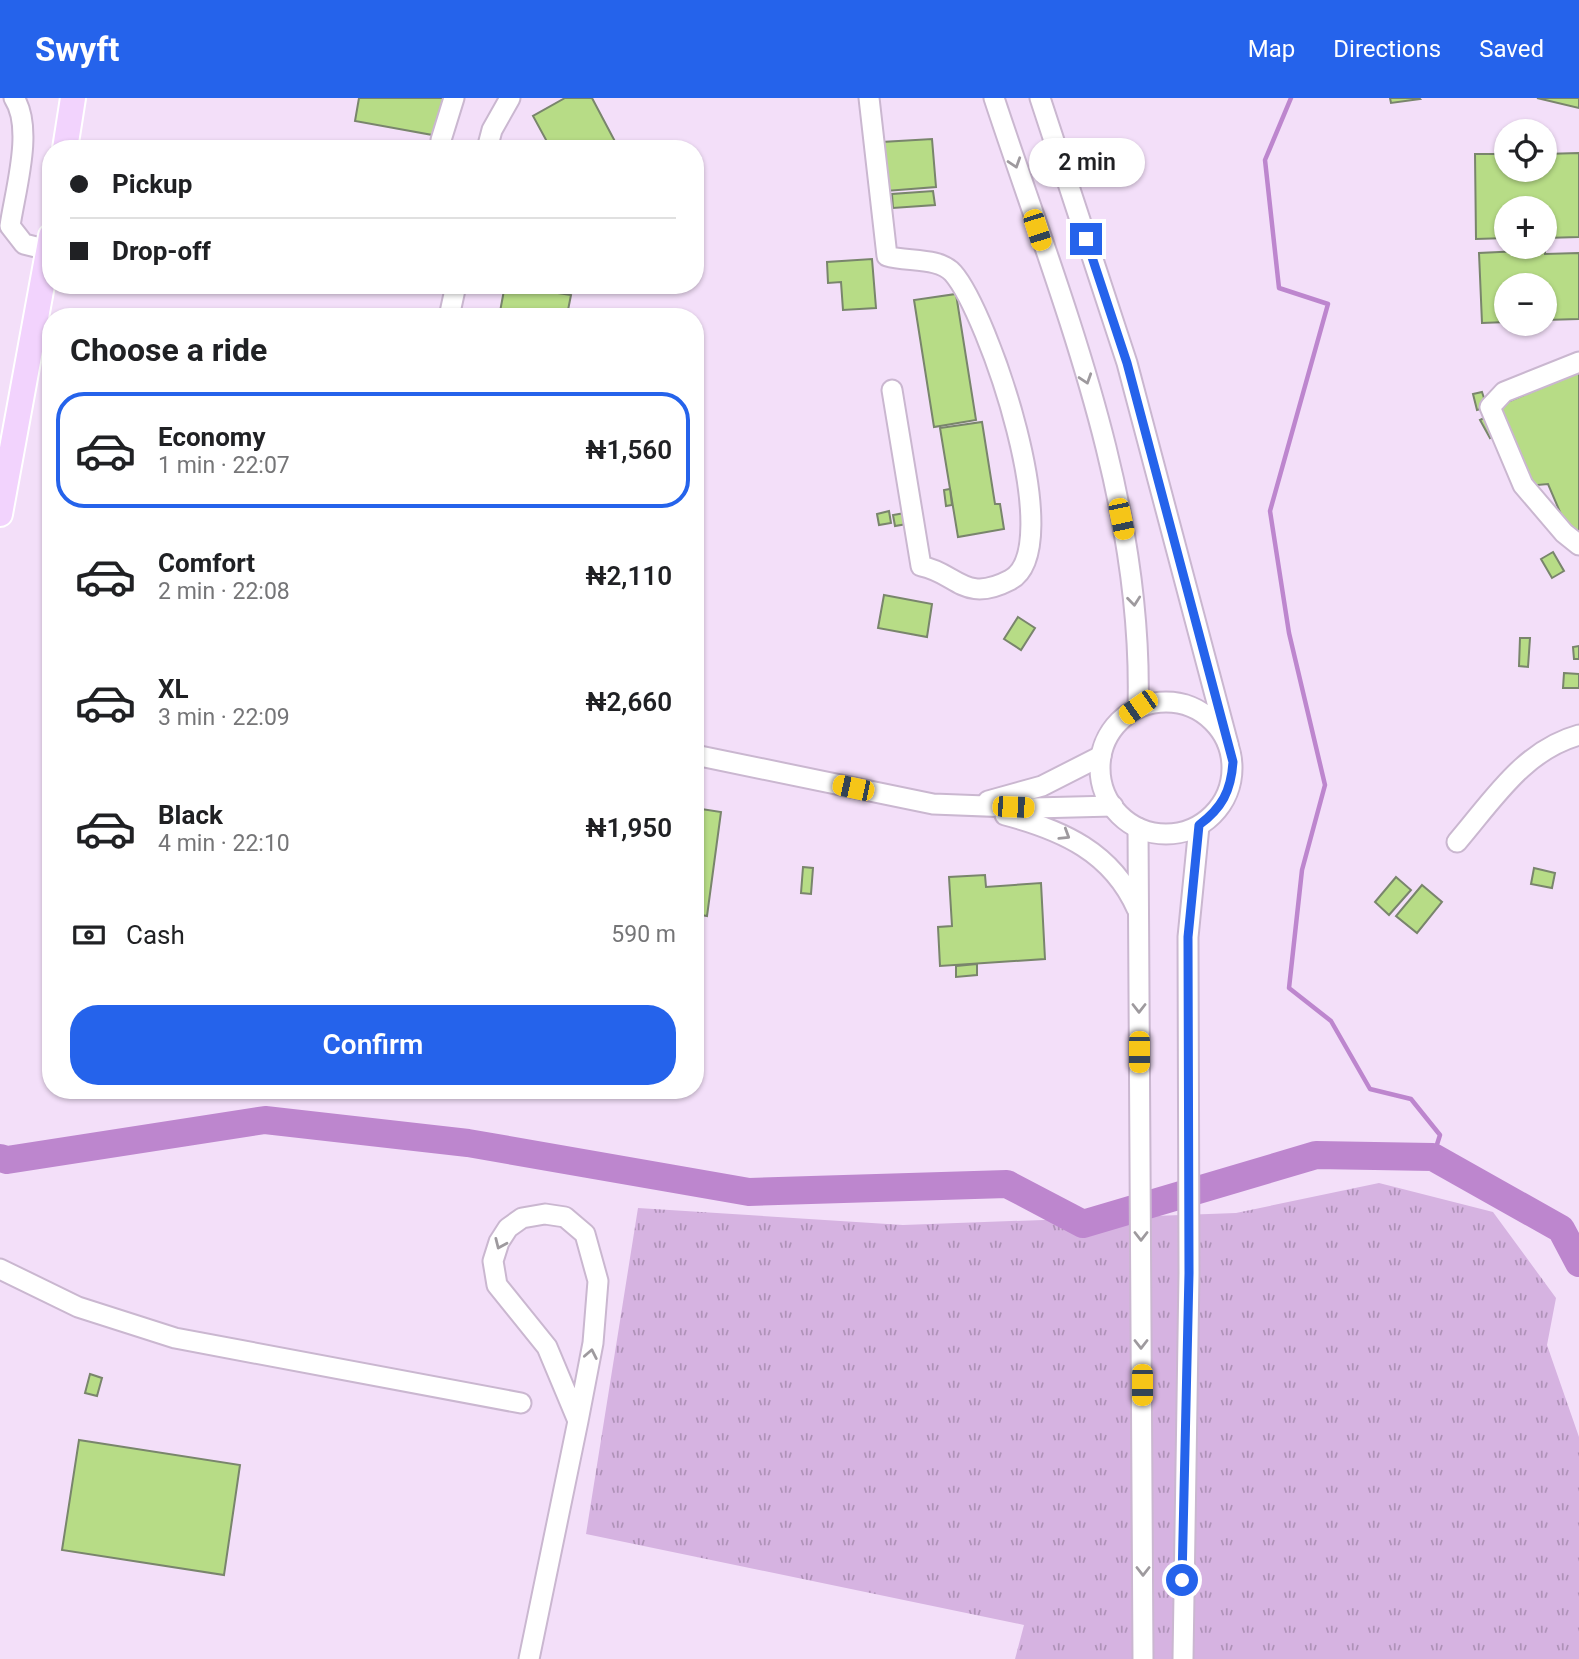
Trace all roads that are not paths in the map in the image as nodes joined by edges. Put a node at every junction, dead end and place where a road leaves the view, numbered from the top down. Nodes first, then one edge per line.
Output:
1 (73, 98) edge
2 (454, 98) edge
3 (510, 98) edge
4 (869, 98) edge
5 (994, 98) edge
6 (1040, 98) edge
7 (18, 100) edge
8 (66, 140) edge
9 (441, 140) edge
10 (490, 140) edge
11 (42, 243) edge
12 (42, 286) edge
13 (1579, 362) edge
14 (892, 390) dead end
15 (0, 514) edge
16 (1579, 545) edge
17 (1138, 707) junction
18 (1579, 735) edge
19 (1228, 744) junction
20 (1101, 756) junction
21 (704, 757) edge
22 (970, 806) junction
23 (1113, 806) junction
24 (1199, 825) junction
25 (1138, 828) junction
26 (1457, 842) dead end
27 (1138, 910) junction
28 (0, 1269) edge
29 (521, 1403) dead end
30 (578, 1420) junction
31 (529, 1659) edge
32 (1143, 1659) edge
33 (1183, 1659) edge

1 - 8 main road
2 - 9 street
3 - 10 street
4 - 14 street
5 -> 17 street
6 - 19 street
7 - 11 street
12 - 15 main road
13 - 16 street
17 - 19 street
17 - 20 street
18 - 26 street
19 - 24 street
20 - 22 street
20 - 23 street
21 - 22 street
22 - 23 street
22 -> 27 street
23 - 25 street
24 - 25 street
24 - 33 street
25 - 27 street
27 -> 32 street
28 - 29 street
30 -> 30 street
30 - 31 street

